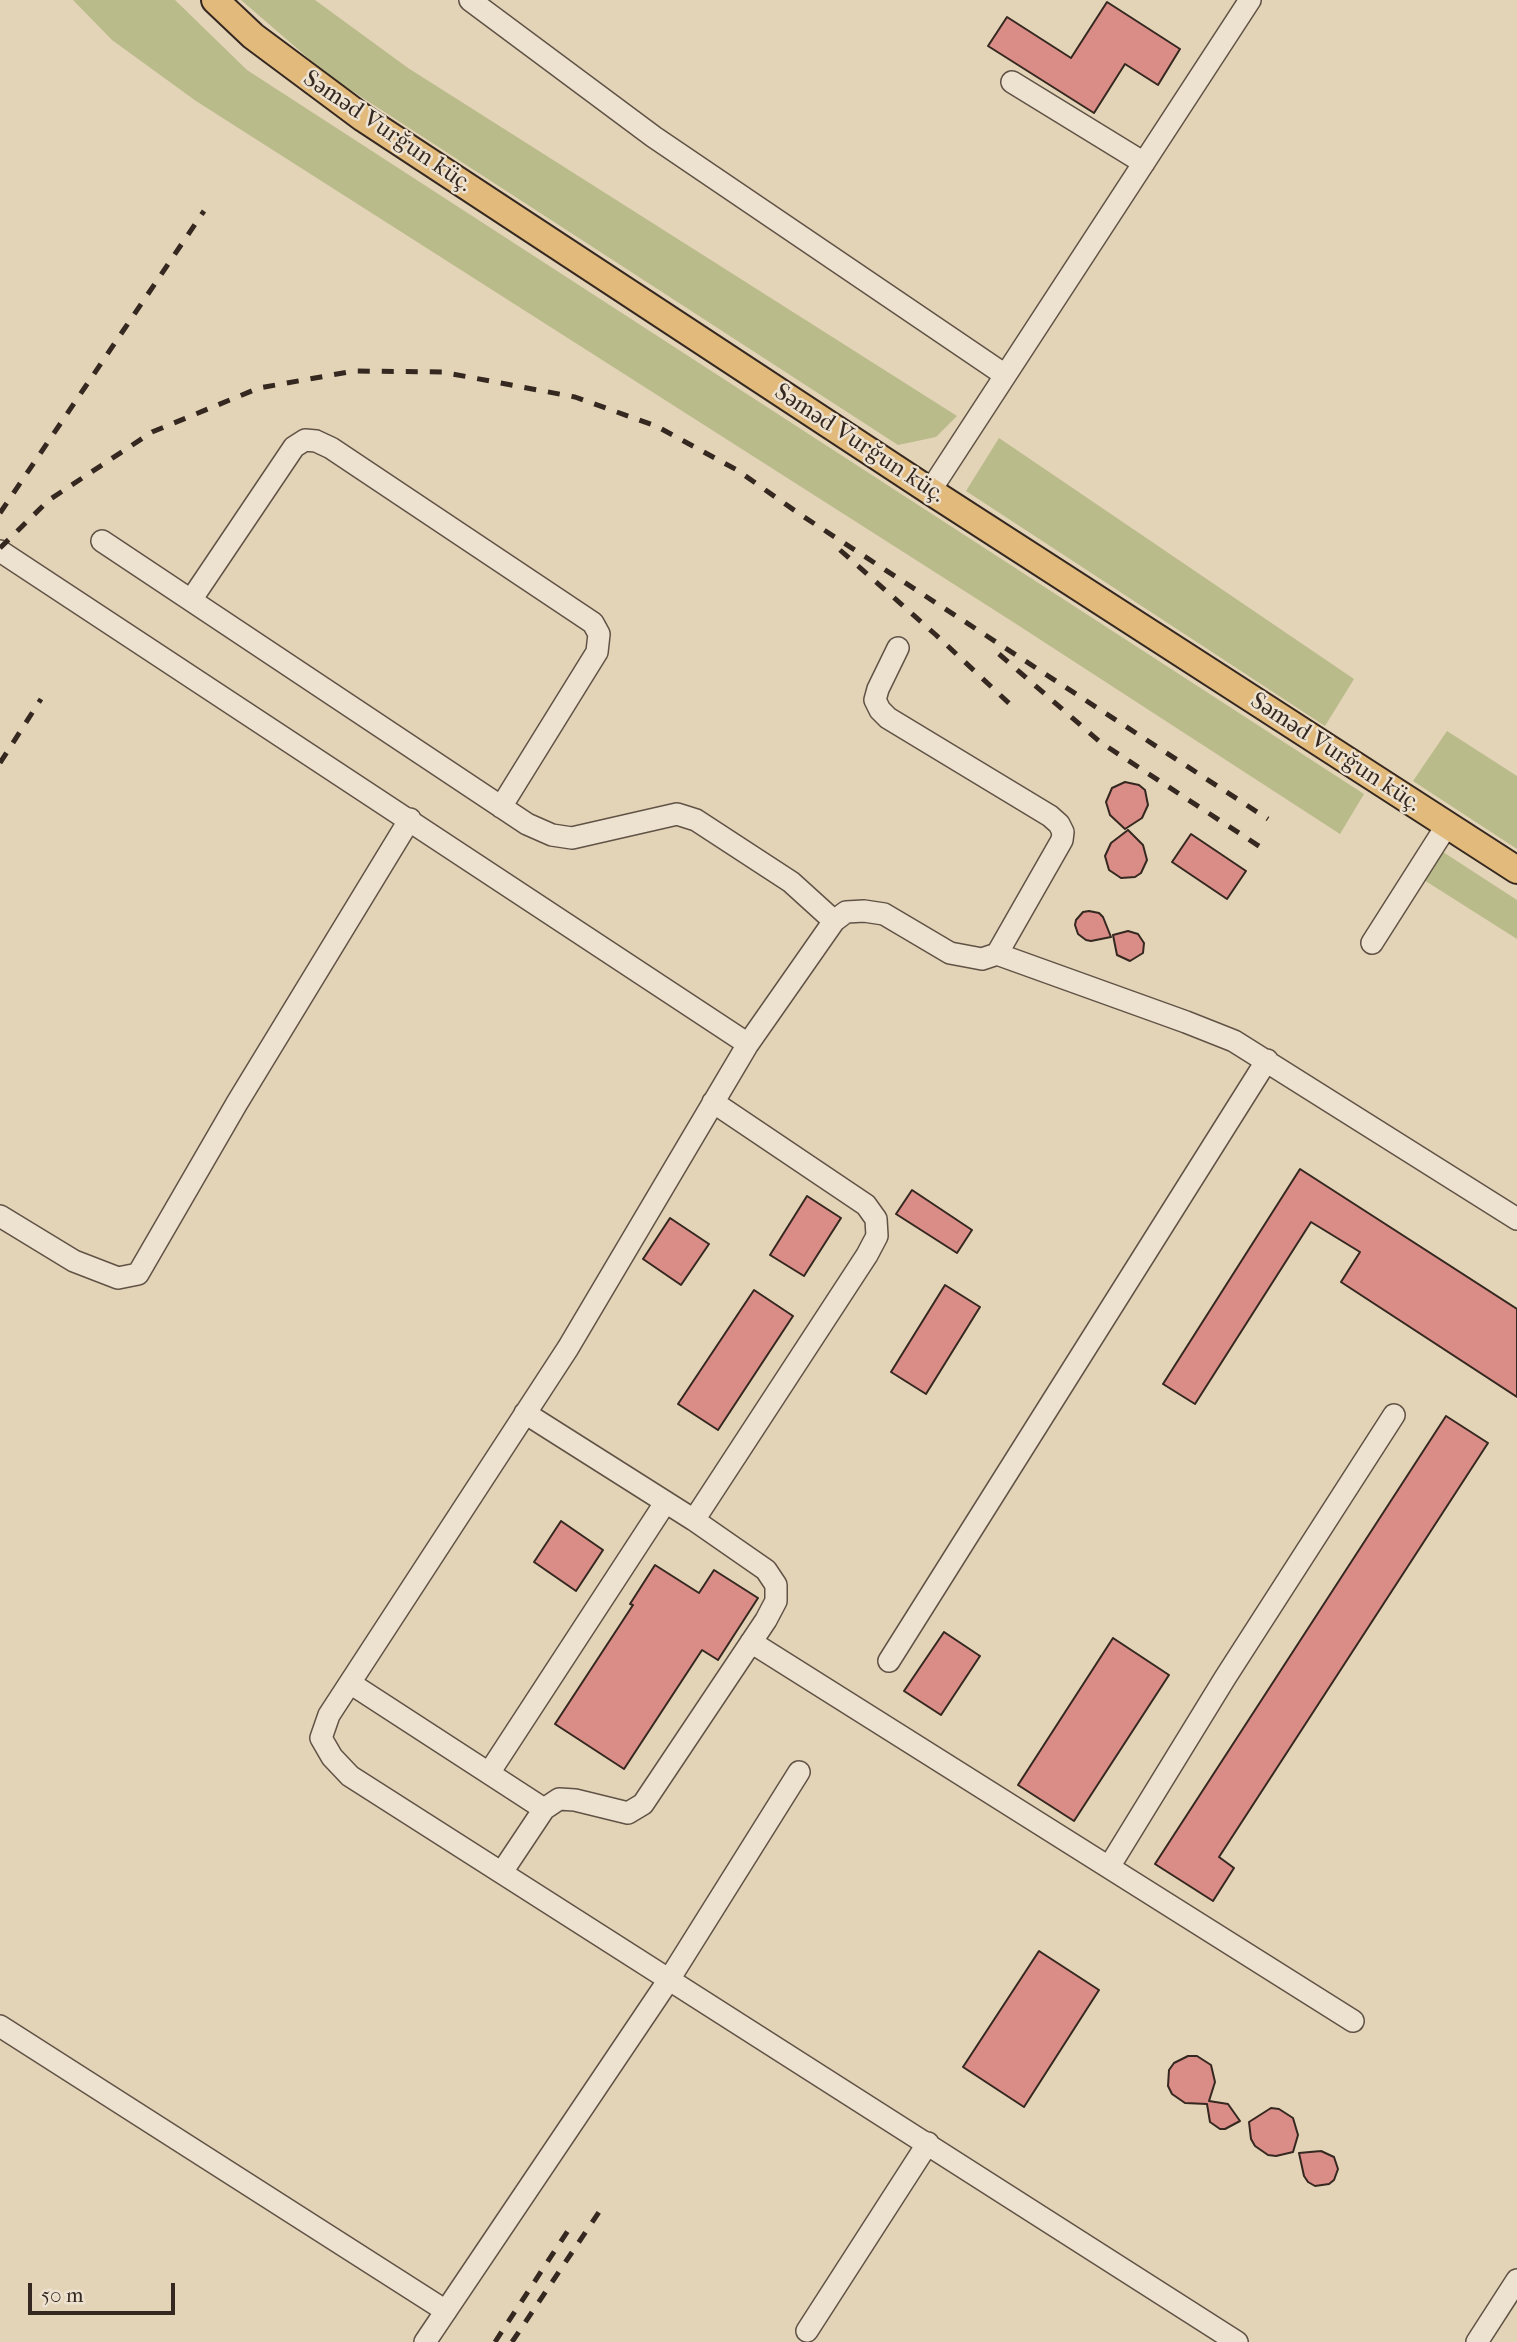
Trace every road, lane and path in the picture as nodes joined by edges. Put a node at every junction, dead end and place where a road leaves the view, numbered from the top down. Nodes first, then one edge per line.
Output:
1 (215, 0) edge
2 (470, 0) edge
3 (1250, 0) edge
4 (1012, 82) dead end
5 (1144, 163) junction
6 (1005, 375) junction
7 (930, 491) junction
8 (102, 541) dead end
9 (0, 551) edge
10 (191, 600) junction
11 (898, 648) dead end
12 (501, 807) junction
13 (410, 819) junction
14 (1447, 825) junction
15 (1517, 870) edge
16 (834, 921) junction
17 (1372, 943) dead end
18 (997, 954) junction
19 (748, 1044) junction
20 (1267, 1060) junction
21 (713, 1102) junction
22 (0, 1216) edge
23 (1517, 1219) edge
24 (525, 1413) junction
25 (1394, 1415) dead end
26 (665, 1503) junction
27 (694, 1520) junction
28 (751, 1642) junction
29 (889, 1661) dead end
30 (351, 1684) junction
31 (799, 1772) dead end
32 (489, 1773) junction
33 (544, 1809) junction
34 (1109, 1867) junction
35 (502, 1872) junction
36 (670, 1978) junction
37 (1353, 2021) dead end
38 (0, 2026) edge
39 (928, 2143) junction
40 (1517, 2280) edge
41 (446, 2311) junction
42 (807, 2331) dead end
43 (425, 2342) edge
44 (1237, 2342) edge
45 (1477, 2342) edge

1 - 7 main road, Səməd Vurğun küç.
2 - 6 lane
3 - 5 lane
4 - 5 lane
5 - 6 lane
6 - 7 lane
7 - 14 main road, Səməd Vurğun küç.
8 - 10 lane
9 - 13 lane
10 - 12 lane
10 - 12 lane
11 - 18 lane
12 - 16 lane
13 - 19 lane
13 - 22 lane
14 - 15 main road, Səməd Vurğun küç.
14 - 17 lane
16 - 18 lane
16 - 19 lane
18 - 20 lane
19 - 21 lane
20 - 23 lane
20 - 29 lane
21 - 24 lane
21 - 27 lane
24 - 26 lane
24 - 30 lane
25 - 34 lane
26 - 27 lane
26 - 32 lane
27 - 28 lane
28 - 33 lane
28 - 34 lane
30 - 32 lane
30 - 35 lane
31 - 36 lane
32 - 33 lane
33 - 35 lane
34 - 37 lane
35 - 36 lane
36 - 39 lane
36 - 41 lane
38 - 41 lane
39 - 42 lane
39 - 44 lane
40 - 45 lane
41 - 43 lane

